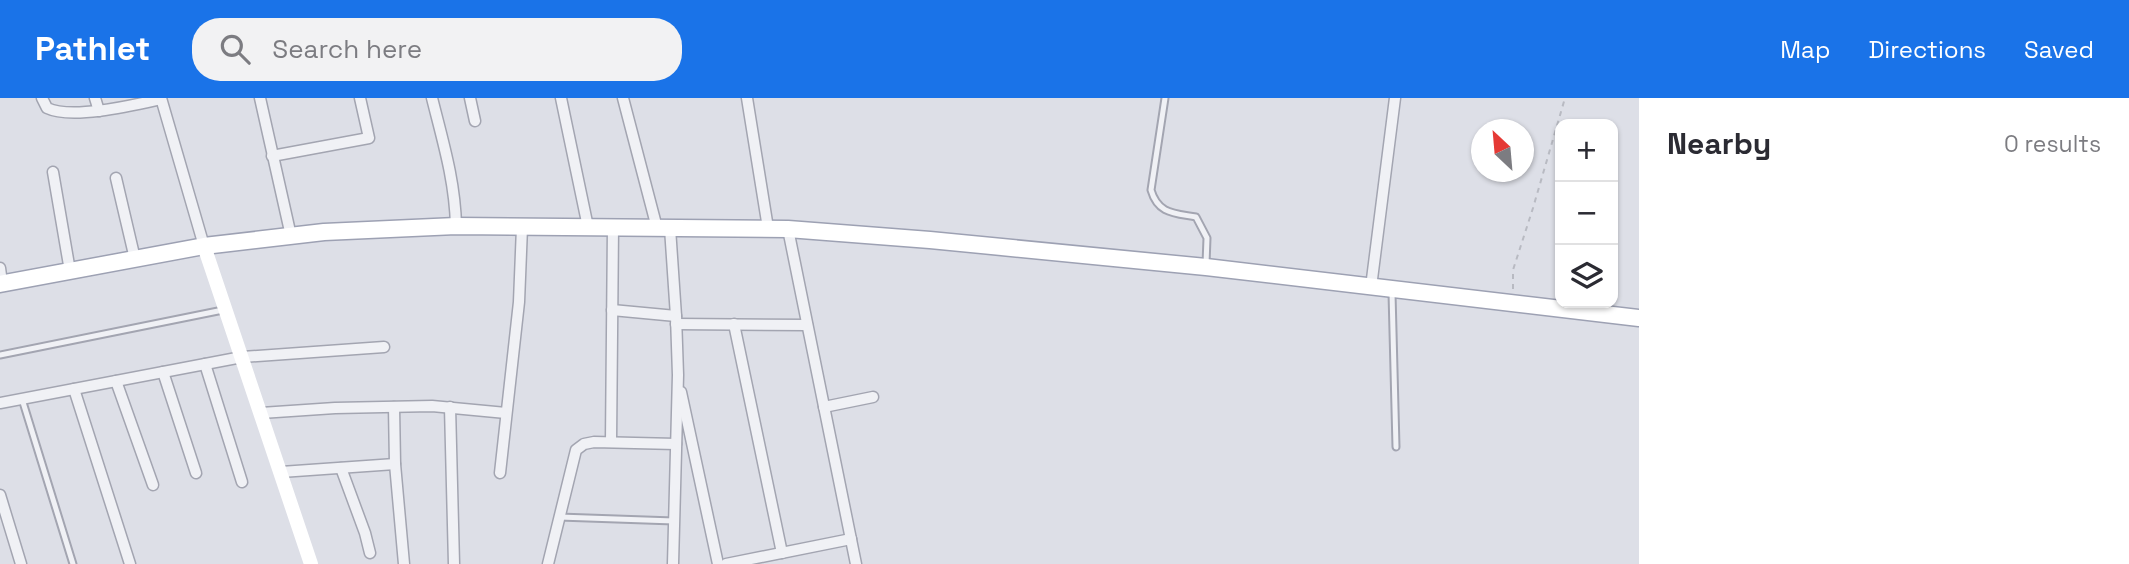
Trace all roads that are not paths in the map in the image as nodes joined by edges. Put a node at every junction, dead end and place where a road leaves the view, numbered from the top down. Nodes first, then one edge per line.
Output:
1 (42, 98) edge
2 (95, 98) edge
3 (260, 98) edge
4 (360, 98) edge
5 (432, 98) edge
6 (470, 98) edge
7 (561, 98) edge
8 (623, 98) edge
9 (747, 98) edge
10 (1165, 98) edge
11 (1395, 98) edge
12 (161, 99) edge
13 (99, 111) junction
14 (475, 121) dead end
15 (272, 156) junction
16 (52, 172) dead end
17 (116, 178) dead end
18 (456, 226) junction
19 (522, 227) junction
20 (588, 227) junction
21 (613, 228) junction
22 (664, 228) junction
23 (768, 228) junction
24 (788, 229) junction
25 (291, 236) junction
26 (204, 246) junction
27 (135, 259) junction
28 (1206, 267) junction
29 (70, 271) junction
30 (1, 278) edge
31 (1371, 287) junction
32 (1391, 289) junction
33 (226, 310) junction
34 (612, 310) junction
35 (1639, 316) edge
36 (676, 320) junction
37 (734, 324) junction
38 (807, 325) junction
39 (384, 347) dead end
40 (0, 355) edge
41 (242, 357) junction
42 (205, 364) junction
43 (163, 372) junction
44 (678, 375) junction
45 (116, 381) junction
46 (74, 389) junction
47 (873, 397) dead end
48 (22, 399) junction
49 (0, 403) edge
50 (394, 407) junction
51 (450, 407) junction
52 (824, 407) junction
53 (506, 412) junction
54 (261, 413) junction
55 (611, 442) junction
56 (676, 444) junction
57 (1396, 447) dead end
58 (395, 464) junction
59 (341, 468) junction
60 (281, 472) junction
61 (195, 473) dead end
62 (500, 473) dead end
63 (242, 482) dead end
64 (153, 485) dead end
65 (0, 495) edge
66 (559, 517) junction
67 (674, 520) junction
68 (851, 539) junction
69 (370, 553) dead end
70 (782, 553) junction
71 (21, 564) edge
72 (74, 564) edge
73 (130, 564) edge
74 (311, 564) edge
75 (404, 564) edge
76 (454, 564) edge
77 (548, 564) edge
78 (673, 564) edge
79 (718, 564) edge
80 (726, 564) edge
81 (856, 564) edge

1 - 13 street
2 - 13 street
3 - 15 street
4 - 15 street
5 - 18 street
6 - 14 street
7 - 20 street
8 - 22 street
9 - 23 street
10 - 28 lane
11 - 31 street
12 - 13 street
12 - 26 street
15 - 25 street
16 - 29 street
17 - 27 street
18 - 19 main road
18 - 25 main road
19 - 20 main road
19 - 53 street
20 - 21 main road
21 - 22 main road
21 - 34 street
22 - 23 main road
22 - 36 street
23 - 24 main road
24 - 28 main road
24 - 38 street
25 - 26 main road
26 - 27 main road
26 - 33 street
27 - 29 main road
28 - 31 main road
29 - 30 main road
31 - 32 main road
32 - 35 main road
32 - 57 lane
33 - 40 lane
33 - 41 street
34 - 36 street
34 - 55 street
36 - 37 street
36 - 44 street
37 - 38 street
37 - 70 street
38 - 52 street
39 - 41 street
41 - 42 street
41 - 54 street
42 - 43 street
42 - 63 street
43 - 45 street
43 - 61 street
44 - 56 street
44 - 79 street
45 - 46 street
45 - 64 street
46 - 48 street
46 - 73 street
47 - 52 street
48 - 49 street
48 - 72 lane
50 - 51 street
50 - 54 street
50 - 58 street
51 - 53 street
51 - 76 street
52 - 68 street
53 - 62 street
54 - 60 street
55 - 56 street
55 - 66 street
56 - 67 street
58 - 59 street
58 - 75 street
59 - 60 street
59 - 69 street
60 - 74 street
65 - 71 street
66 - 67 lane
66 - 77 street
67 - 78 street
68 - 70 street
68 - 81 street
70 - 80 street

